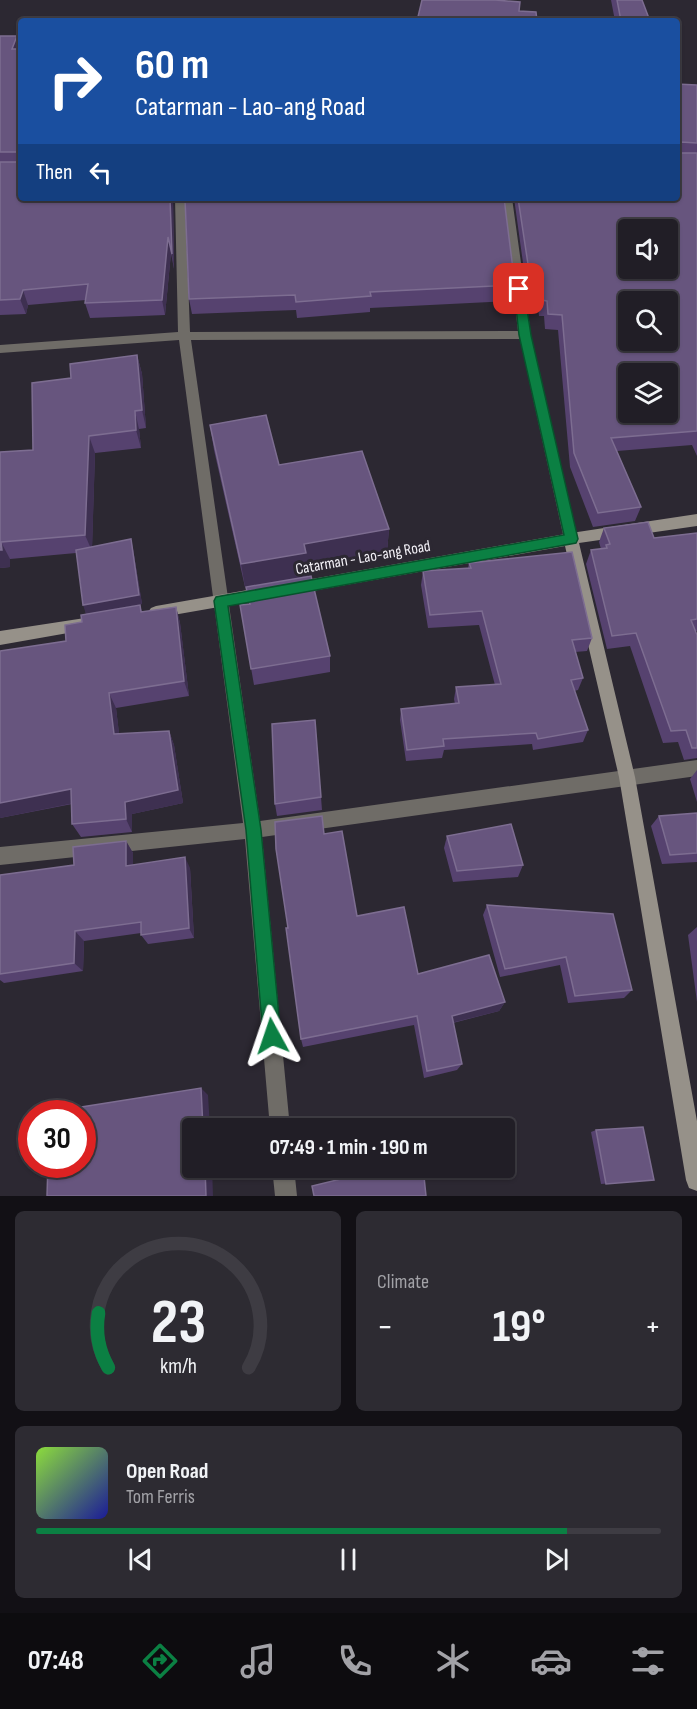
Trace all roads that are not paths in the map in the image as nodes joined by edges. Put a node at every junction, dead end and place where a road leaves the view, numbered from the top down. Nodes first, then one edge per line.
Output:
1 (180, 201) edge
2 (507, 201) edge
3 (525, 335) junction
4 (184, 336) junction
5 (0, 349) edge
6 (697, 520) edge
7 (572, 539) junction
8 (221, 601) junction
9 (139, 615) edge
10 (105, 621) edge
11 (0, 638) edge
12 (697, 768) edge
13 (627, 777) junction
14 (254, 830) junction
15 (0, 856) edge
16 (279, 1118) edge
17 (284, 1178) edge
18 (697, 1180) edge
19 (286, 1196) edge

1 - 4 street
2 - 3 street
3 - 4 street
3 - 7 street
4 - 5 street
4 - 8 street
6 - 7 main road, Catarman - Lao-ang Road
7 - 8 main road, Catarman - Lao-ang Road
7 - 13 main road
8 - 9 main road, Catarman - Lao-ang Road
8 - 14 street
10 - 11 main road
12 - 13 street
13 - 14 street
13 - 18 main road
14 - 15 street
14 - 16 street
17 - 19 street

